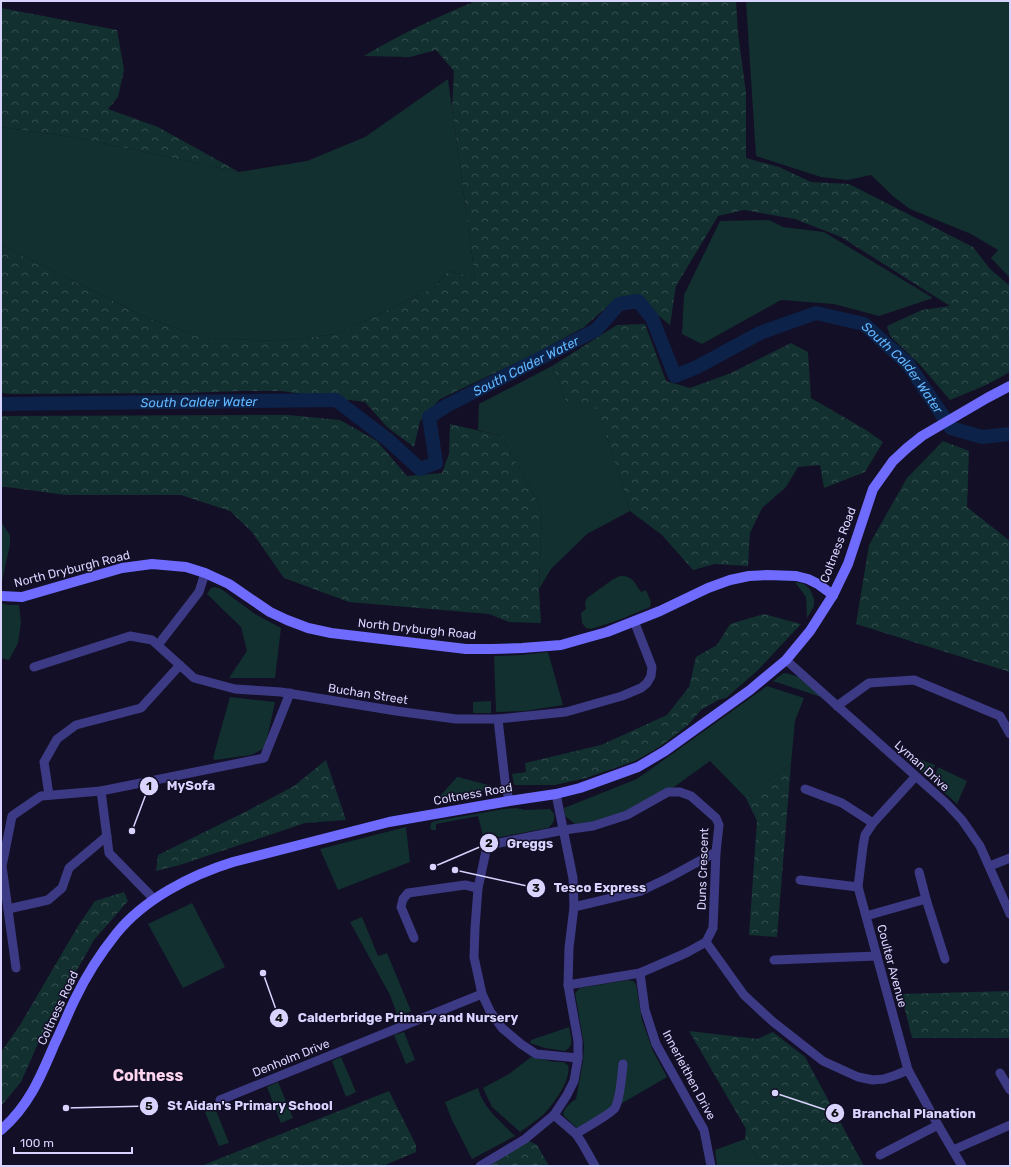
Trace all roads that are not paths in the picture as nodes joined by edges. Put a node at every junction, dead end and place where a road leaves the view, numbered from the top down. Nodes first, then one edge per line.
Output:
1 (1010, 386) edge
2 (205, 573) junction
3 (833, 595) junction
4 (1, 596) edge
5 (634, 621) junction
6 (158, 645) junction
7 (786, 660) junction
8 (180, 665) junction
9 (34, 667) dead end
10 (290, 693) junction
11 (837, 706) junction
12 (1010, 715) edge
13 (1000, 716) junction
14 (498, 719) junction
15 (1010, 734) edge
16 (915, 777) junction
17 (805, 789) dead end
18 (101, 791) junction
19 (556, 794) junction
20 (49, 795) junction
21 (509, 800) junction
22 (873, 822) junction
23 (564, 830) junction
24 (107, 836) junction
25 (716, 852) junction
26 (1010, 858) edge
27 (990, 866) junction
28 (919, 872) dead end
29 (800, 880) dead end
30 (858, 887) junction
31 (478, 888) junction
32 (154, 899) junction
33 (926, 899) junction
34 (574, 907) junction
35 (8, 909) junction
36 (1010, 914) edge
37 (866, 916) junction
38 (414, 938) dead end
39 (706, 942) junction
40 (877, 956) junction
41 (946, 959) dead end
42 (774, 960) dead end
43 (16, 968) dead end
44 (640, 973) junction
45 (568, 985) junction
46 (482, 994) junction
47 (578, 1058) junction
48 (623, 1064) dead end
49 (908, 1070) junction
50 (1000, 1073) dead end
51 (1010, 1090) edge
52 (220, 1100) dead end
53 (554, 1115) junction
54 (938, 1125) junction
55 (1010, 1125) edge
56 (1, 1130) edge
57 (576, 1134) junction
58 (953, 1150) junction
59 (880, 1155) dead end
60 (480, 1166) edge
61 (595, 1166) edge
62 (711, 1166) edge
63 (962, 1166) edge

1 - 3 street, Coltness Road
2 - 4 street, North Dryburgh Road
2 - 5 street, North Dryburgh Road
2 - 6 street
3 - 5 street, North Dryburgh Road
3 - 7 street, Coltness Road
5 - 14 street, Buchan Street
6 - 8 street, Buchan Street
6 - 9 street, Buchan Street
7 - 11 street, Lyman Drive
7 - 19 street, Coltness Road
8 - 10 street, Buchan Street
8 - 20 street
10 - 14 street, Buchan Street
10 - 18 street
11 - 13 street
11 - 16 street, Lyman Drive
12 - 13 street
13 - 15 street
14 - 21 street
16 - 22 street, Coulter Avenue
16 - 27 street, Lyman Drive
17 - 22 street
18 - 20 street
18 - 24 street
19 - 21 street, Coltness Road
19 - 23 street
20 - 35 street
21 - 32 street, Coltness Road
22 - 30 street, Coulter Avenue
23 - 25 street, Duns Crescent
23 - 31 street, Duns Crescent
23 - 34 street
24 - 32 street
24 - 35 street
25 - 34 street
25 - 39 street, Duns Crescent
26 - 27 street
27 - 36 street, Lyman Drive
28 - 33 street
29 - 30 street
30 - 37 street, Coulter Avenue
31 - 38 street
31 - 46 street, Duns Crescent
32 - 56 street, Coltness Road
33 - 37 street
33 - 41 street
34 - 45 street
35 - 43 street
37 - 40 street, Coulter Avenue
39 - 44 street
39 - 49 street
40 - 42 street
40 - 49 street, Coulter Avenue
44 - 45 street
44 - 62 street, Innerleithen Drive
45 - 47 street
46 - 47 street, Duns Crescent
46 - 52 street, Denholm Drive
47 - 53 street
48 - 57 street
49 - 54 street, Coulter Avenue
50 - 51 street
53 - 57 street
53 - 60 street
54 - 58 street, Coulter Avenue
54 - 59 street
55 - 58 street
57 - 61 street
58 - 63 street, Coulter Avenue

